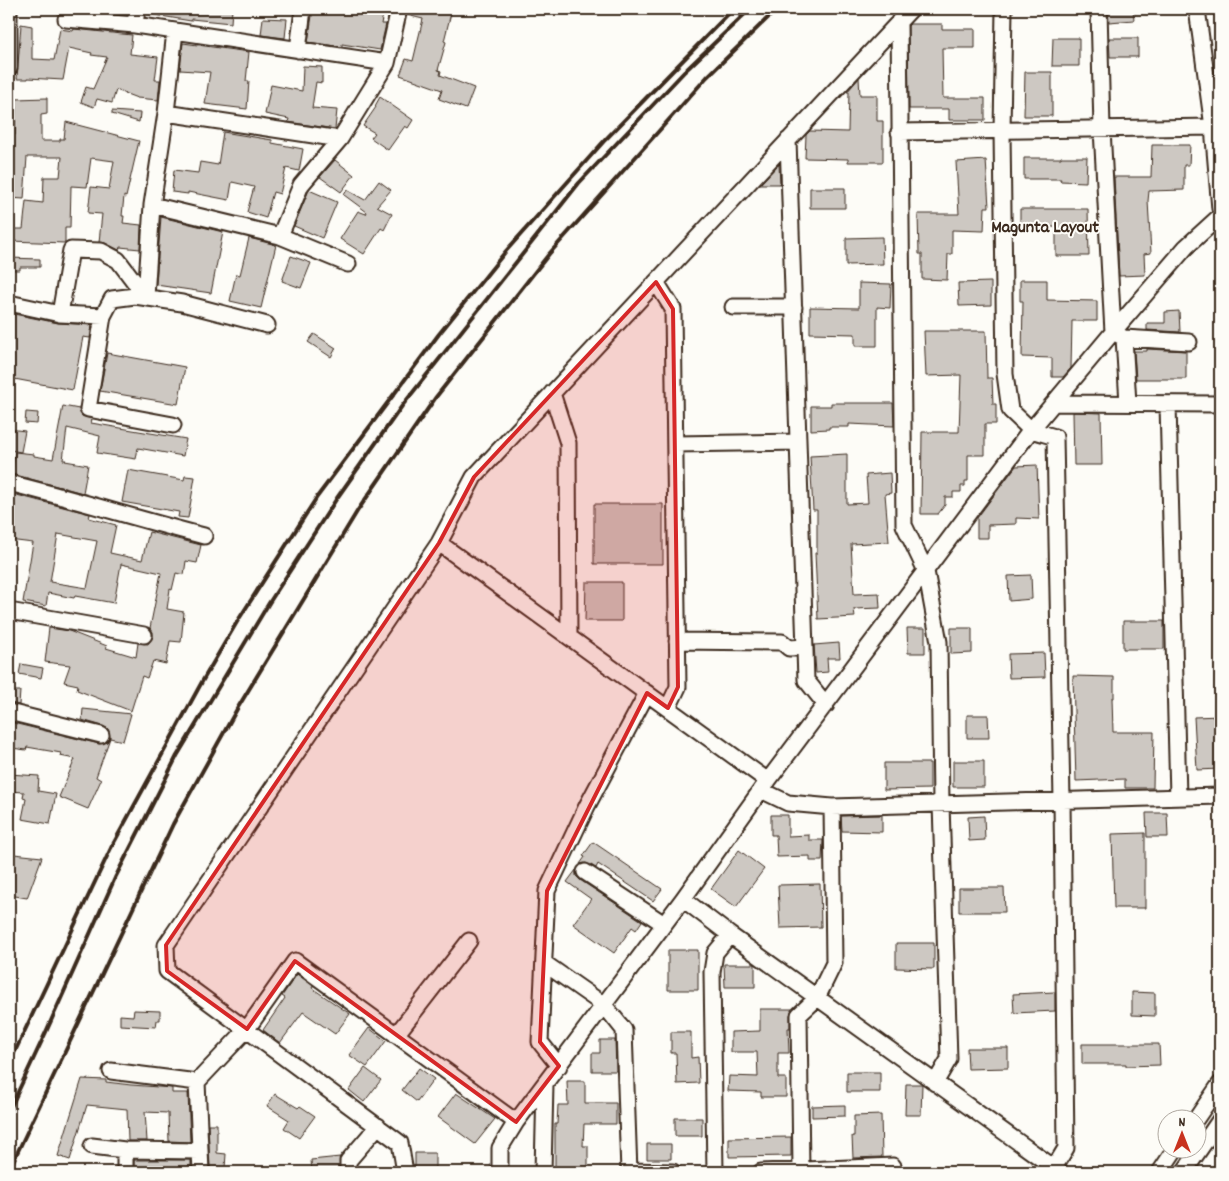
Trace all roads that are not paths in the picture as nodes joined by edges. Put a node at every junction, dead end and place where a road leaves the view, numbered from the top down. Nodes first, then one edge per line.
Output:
1 (10, 9) edge
2 (136, 9) edge
3 (303, 9) edge
4 (399, 9) edge
5 (911, 9) edge
6 (1004, 9) edge
7 (1099, 9) edge
8 (1198, 9) edge
9 (66, 19) dead end
10 (899, 21) junction
11 (135, 25) junction
12 (175, 31) junction
13 (298, 50) junction
14 (387, 63) junction
15 (9, 68) edge
16 (166, 113) junction
17 (1213, 127) junction
18 (1102, 129) junction
19 (1002, 130) junction
20 (900, 132) junction
21 (340, 139) junction
22 (788, 140) junction
23 (152, 205) junction
24 (1220, 209) edge
25 (1220, 216) edge
26 (280, 236) junction
27 (348, 264) dead end
28 (656, 282) junction
29 (146, 297) junction
30 (9, 303) edge
31 (733, 307) dead end
32 (794, 307) junction
33 (60, 314) junction
34 (103, 316) junction
35 (267, 325) dead end
36 (1118, 335) junction
37 (1189, 342) dead end
38 (552, 393) junction
39 (1055, 402) junction
40 (1128, 403) junction
41 (1168, 404) junction
42 (1220, 404) edge
43 (173, 425) dead end
44 (1032, 430) junction
45 (798, 442) junction
46 (675, 444) junction
47 (9, 483) edge
48 (204, 536) dead end
49 (439, 543) junction
50 (926, 571) junction
51 (9, 611) edge
52 (144, 635) dead end
53 (569, 636) junction
54 (677, 641) junction
55 (805, 647) junction
56 (647, 693) junction
57 (826, 704) junction
58 (668, 708) junction
59 (9, 712) edge
60 (101, 736) dead end
61 (765, 786) junction
62 (1220, 796) edge
63 (1178, 797) junction
64 (1062, 801) junction
65 (941, 804) junction
66 (832, 807) junction
67 (585, 872) dead end
68 (683, 899) junction
69 (664, 924) junction
70 (730, 935) junction
71 (469, 941) dead end
72 (544, 963) junction
73 (817, 998) junction
74 (604, 1005) junction
75 (246, 1029) junction
76 (396, 1035) junction
77 (559, 1066) junction
78 (111, 1071) dead end
79 (197, 1082) junction
80 (935, 1083) junction
81 (545, 1084) junction
82 (1220, 1084) edge
83 (1204, 1108) edge
84 (1220, 1120) edge
85 (516, 1122) junction
86 (378, 1126) junction
87 (92, 1146) dead end
88 (125, 1150) junction
89 (200, 1151) junction
90 (1169, 1158) edge
91 (1057, 1170) edge
92 (801, 1171) edge
93 (125, 1172) edge
94 (201, 1172) edge
95 (348, 1172) edge
96 (404, 1172) edge
97 (500, 1172) edge
98 (543, 1172) edge
99 (630, 1172) edge
100 (672, 1172) edge
101 (714, 1172) edge
102 (761, 1172) edge
103 (893, 1172) edge
104 (1160, 1172) edge
105 (1184, 1172) edge

1 - 15 street
2 - 11 street
3 - 13 street
4 - 14 street
5 - 10 street
6 - 19 street
7 - 18 street
8 - 17 street
9 - 11 street
10 - 20 street
10 - 22 street
11 - 12 street
12 - 13 street
12 - 16 street
13 - 14 street
14 - 21 street
16 - 21 street
16 - 23 street
17 - 18 street
17 - 24 street
18 - 19 street
18 - 36 street
19 - 20 street
19 - 44 street
20 - 50 street
21 - 26 street
22 - 28 street
22 - 32 street
23 - 26 street
23 - 29 street
25 - 36 street
26 - 27 street
28 - 38 street
28 - 46 street
29 - 33 street
29 - 34 street
29 - 35 street
30 - 33 street
31 - 32 street
32 - 45 street
33 - 34 street
34 - 43 street
36 - 37 street
36 - 39 street
36 - 40 street
38 - 49 street
38 - 53 street
39 - 40 street
39 - 44 street
40 - 41 street
41 - 42 street
41 - 63 street
44 - 50 street
44 - 64 street
45 - 46 street
45 - 55 street
46 - 54 street
47 - 48 street
49 - 53 street
49 - 75 street
50 - 57 street
50 - 65 street
51 - 52 street
53 - 56 street
54 - 55 street
54 - 58 street
55 - 57 street
56 - 58 street
56 - 72 street
57 - 61 street
58 - 61 street
59 - 60 street
61 - 66 street
61 - 68 street
62 - 63 street
63 - 64 street
64 - 65 street
64 - 91 street
65 - 66 street
65 - 80 street
66 - 73 street
67 - 69 street
68 - 69 street
68 - 70 street
69 - 74 street
70 - 73 street
70 - 101 street
71 - 76 street
72 - 74 street
72 - 77 street
73 - 80 street
73 - 92 street
74 - 77 street
74 - 99 street
75 - 76 street
75 - 79 street
75 - 86 street
76 - 85 street
77 - 81 street
78 - 79 street
79 - 89 street
80 - 91 street
81 - 85 street
81 - 98 street
82 - 83 street
84 - 105 street
85 - 97 street
86 - 95 street
86 - 96 street
87 - 88 street
88 - 89 street
88 - 93 street
89 - 94 street
90 - 104 street
92 - 102 street
92 - 103 street
99 - 100 street

